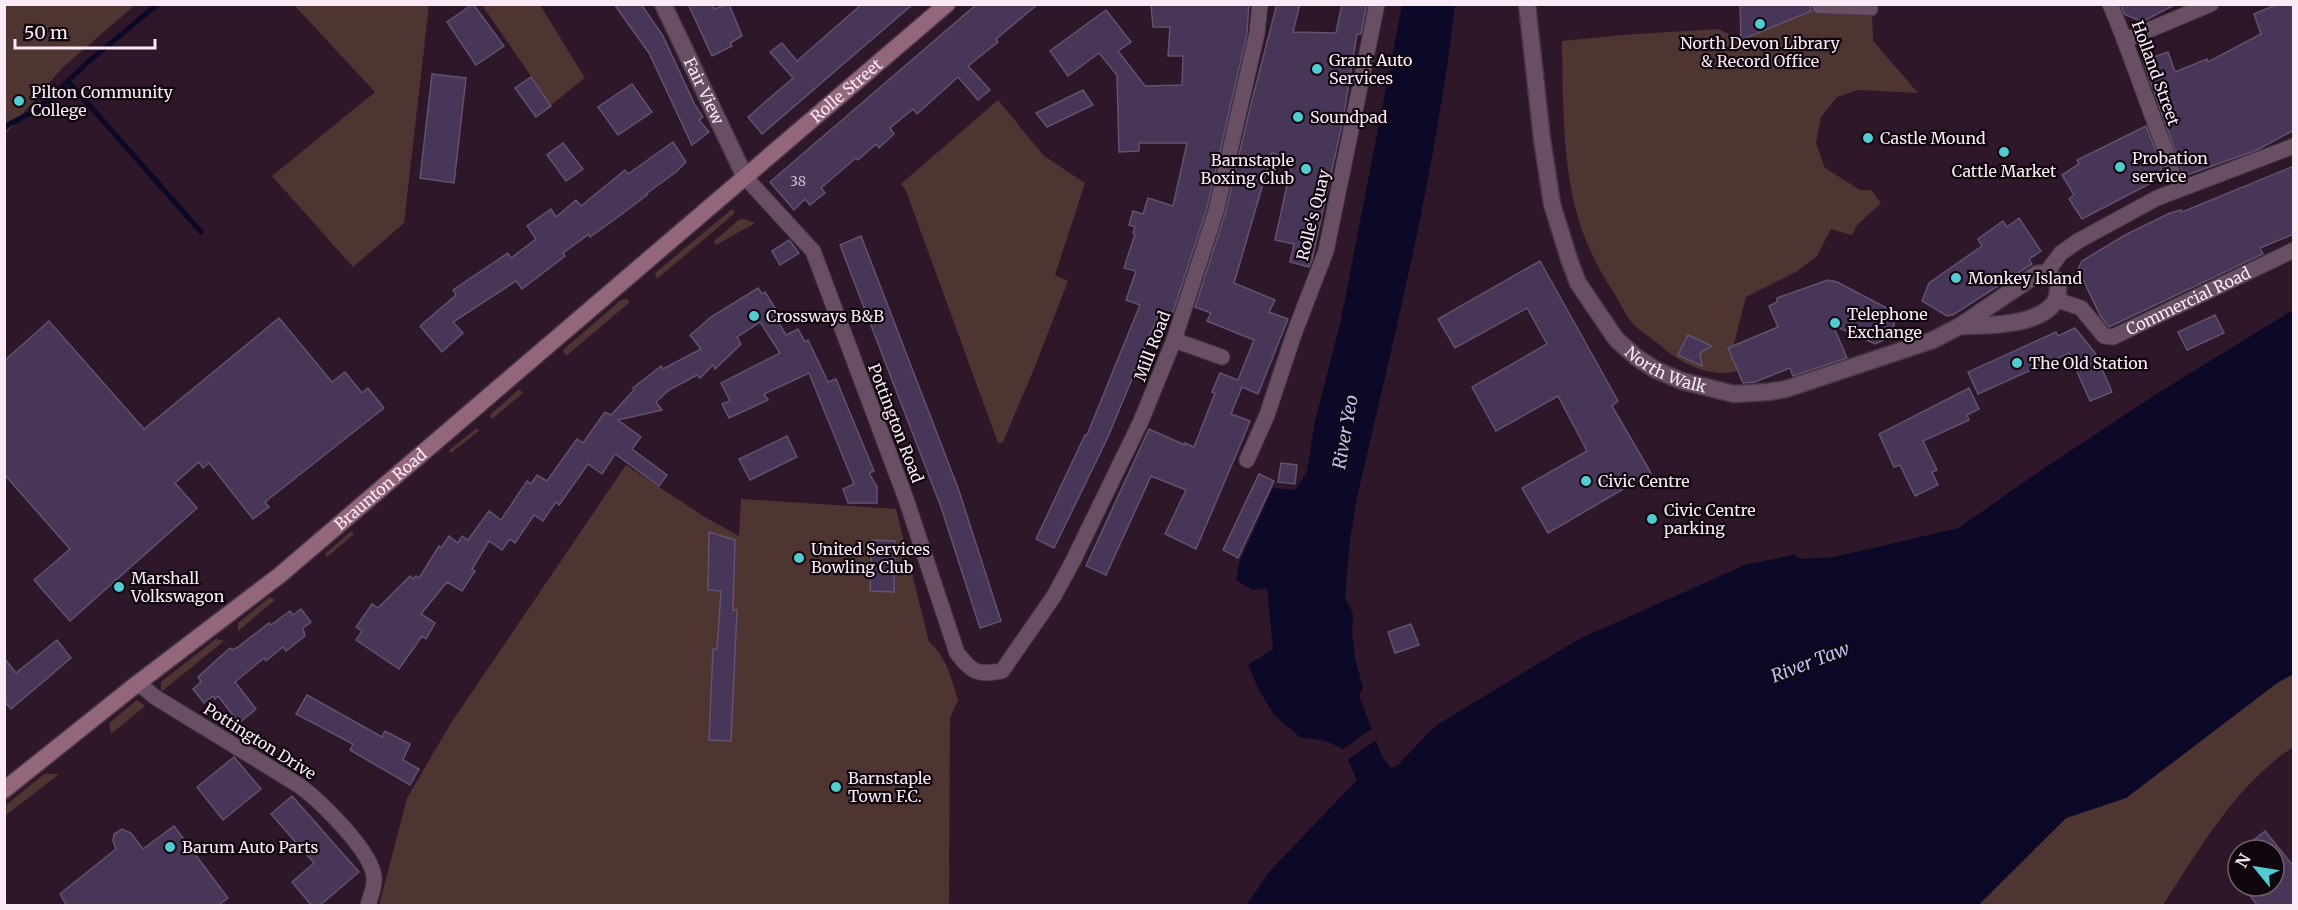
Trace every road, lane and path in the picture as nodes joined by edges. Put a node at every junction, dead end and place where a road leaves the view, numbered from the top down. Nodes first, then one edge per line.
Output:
1 (663, 4) edge
2 (947, 4) edge
3 (1260, 4) edge
4 (1377, 4) edge
5 (1527, 4) edge
6 (1817, 4) edge
7 (1872, 4) edge
8 (2110, 4) edge
9 (2211, 4) edge
10 (2125, 40) junction
11 (2294, 146) edge
12 (2170, 162) joint
13 (745, 177) junction
14 (2181, 188) junction
15 (2294, 250) edge
16 (2046, 273) junction
17 (2057, 300) junction
18 (1960, 326) junction
19 (1174, 340) junction
20 (1222, 357) dead end
21 (1247, 460) dead end
22 (1002, 671) joint
23 (138, 683) junction
24 (4, 790) edge
25 (368, 906) edge

1 - 13 street, Fair View
2 - 13 main road, Rolle Street
3 - 19 street, Mill Road
4 - 21 street, Rolle's Quay
5 - 18 street, North Walk
6 - 7 street
8 - 10 street, Holland Street
9 - 10 street
10 - 12 street, Holland Street
11 - 14 street
12 - 14 street, Holland Street
13 - 22 street, Pottington Road
13 - 23 main road, Braunton Road
14 - 16 street
15 - 17 street, Commercial Road
16 - 17 street
16 - 18 street, North Walk
17 - 18 street
19 - 20 street
19 - 22 street, Mill Road
23 - 24 main road, Braunton Road
23 - 25 street, Pottington Drive

